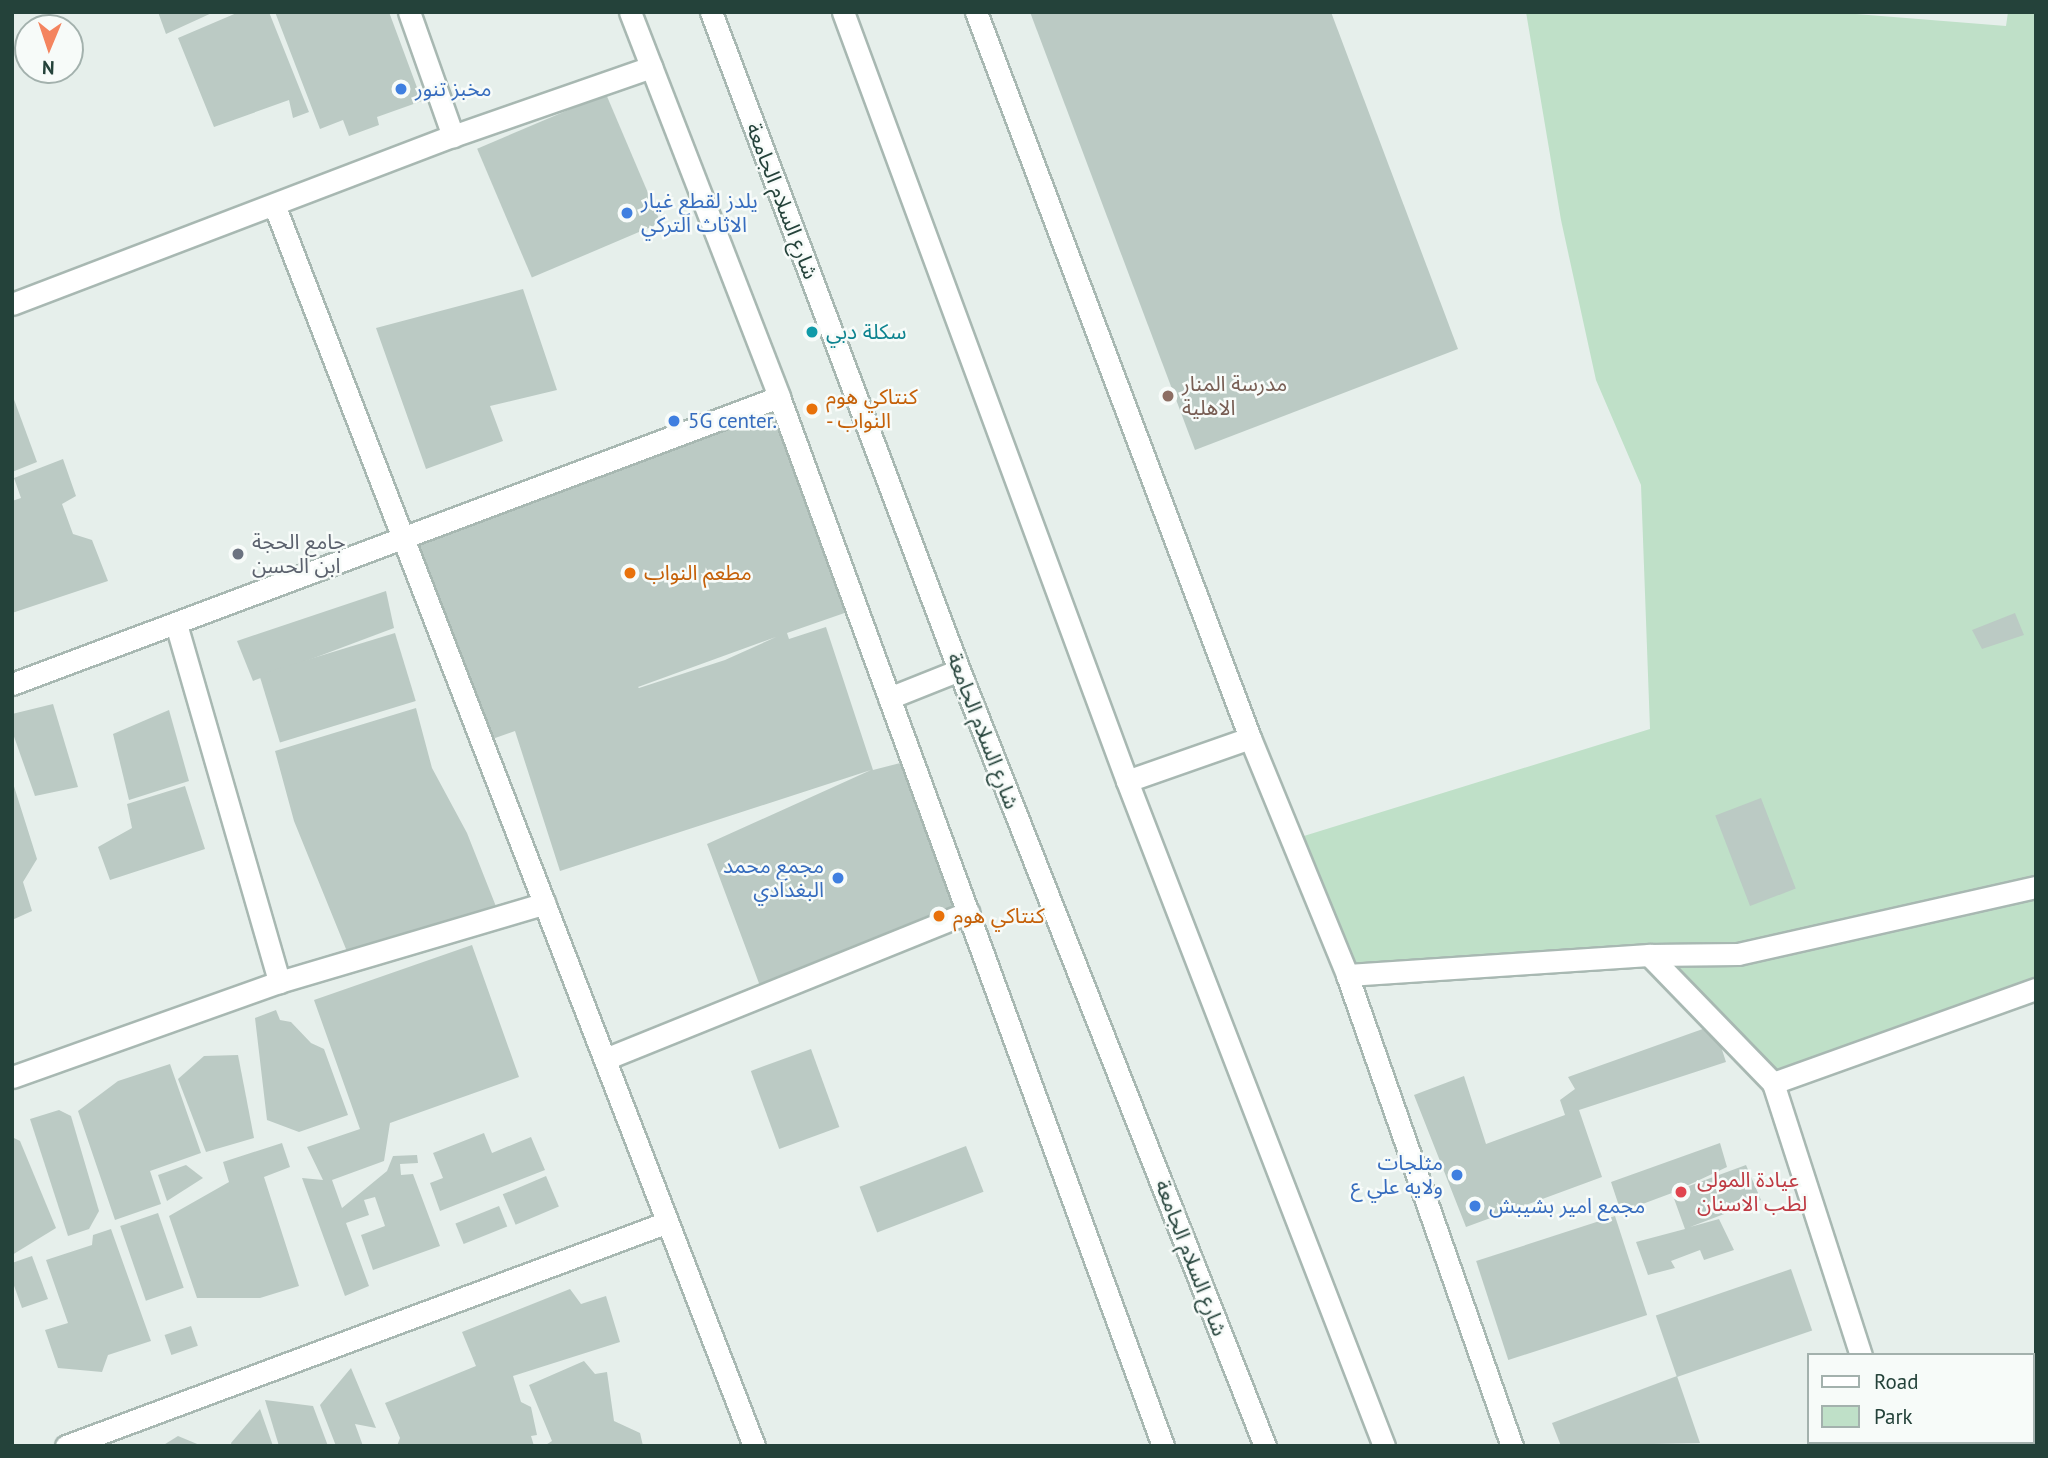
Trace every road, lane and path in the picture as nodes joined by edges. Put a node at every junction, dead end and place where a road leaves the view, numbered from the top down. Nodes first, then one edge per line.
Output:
1 (409, 12) edge
2 (630, 12) edge
3 (711, 12) edge
4 (843, 12) edge
5 (976, 12) edge
6 (651, 67) junction
7 (453, 136) junction
8 (275, 206) junction
9 (12, 304) edge
10 (779, 397) junction
11 (403, 538) junction
12 (176, 624) junction
13 (959, 670) junction
14 (12, 684) edge
15 (889, 698) junction
16 (1250, 738) junction
17 (1127, 781) junction
18 (2036, 887) edge
19 (545, 903) junction
20 (968, 912) junction
21 (1649, 955) junction
22 (1347, 975) junction
23 (279, 982) junction
24 (2036, 989) edge
25 (605, 1059) junction
26 (12, 1077) edge
27 (1773, 1083) junction
28 (665, 1223) junction
29 (1860, 1353) edge
30 (66, 1446) edge
31 (754, 1446) edge
32 (1163, 1446) edge
33 (1265, 1446) edge
34 (1384, 1446) edge
35 (1512, 1446) edge

1 - 7 street
2 - 6 street
3 - 13 street, شارع السلام الجامعة
4 - 17 street
5 - 16 street
6 - 7 street
6 - 10 street
7 - 8 street
8 - 9 street
8 - 11 street
10 - 11 street
10 - 15 street
11 - 12 street
11 - 19 street
12 - 14 street
12 - 23 street
13 - 15 street
13 - 33 street, شارع السلام الجامعة
15 - 20 street
16 - 17 street
16 - 22 street
17 - 34 street
18 - 21 street
19 - 23 street
19 - 25 street
20 - 25 street
20 - 32 street
21 - 22 street
21 - 27 street
22 - 35 street
23 - 26 street
24 - 27 street
25 - 28 street
27 - 29 street
28 - 30 street
28 - 31 street

